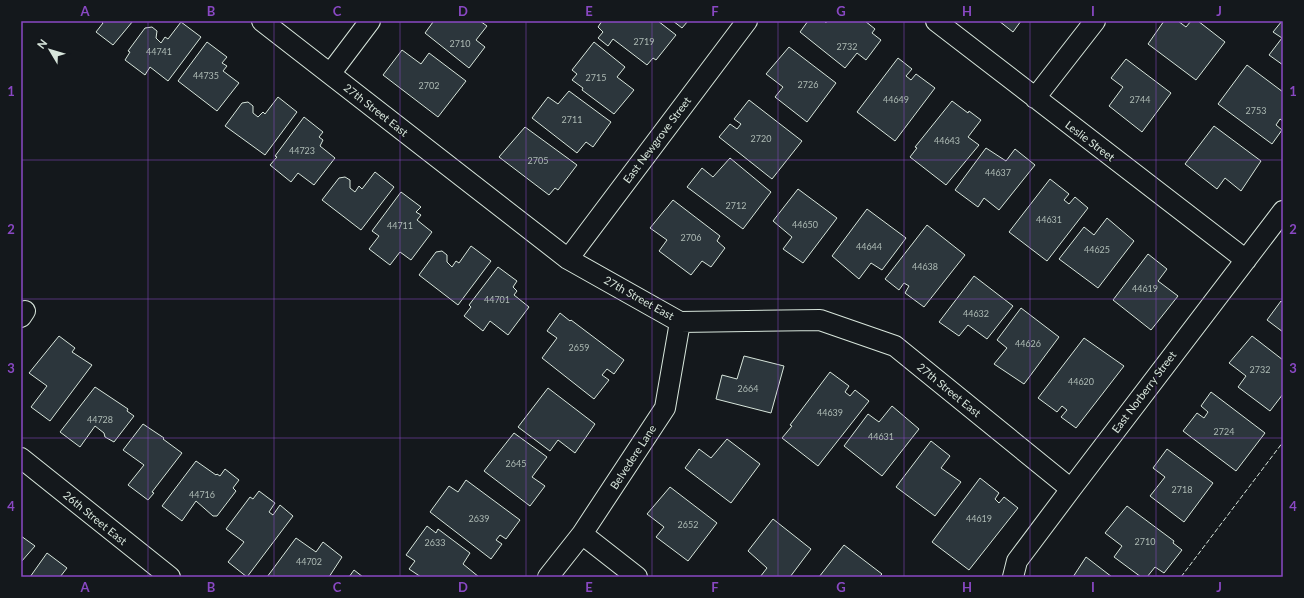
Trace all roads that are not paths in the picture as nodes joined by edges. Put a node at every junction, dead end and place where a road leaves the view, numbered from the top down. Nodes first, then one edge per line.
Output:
1 (262, 21) edge
2 (370, 21) edge
3 (747, 21) edge
4 (936, 21) edge
5 (1094, 21) edge
6 (330, 74) junction
7 (1035, 98) junction
8 (1283, 211) edge
9 (568, 259) junction
10 (1246, 260) junction
11 (680, 322) junction
12 (21, 458) edge
13 (1071, 489) junction
14 (582, 534) junction
15 (170, 577) edge
16 (548, 577) edge
17 (637, 577) edge
18 (1013, 577) edge

1 - 6 street, 27th Street East
2 - 6 street
3 - 9 street, East Newgrove Street
4 - 7 street, Leslie Street
5 - 7 street
6 - 9 street, 27th Street East
7 - 10 street, Leslie Street
8 - 10 street, East Norberry Street
9 - 11 street, 27th Street East
10 - 13 street, East Norberry Street
11 - 13 street, 27th Street East
11 - 14 street, Belvedere Lane
12 - 15 street, 26th Street East
13 - 18 street, East Norberry Street
14 - 16 street, Belvedere Lane
14 - 17 street

